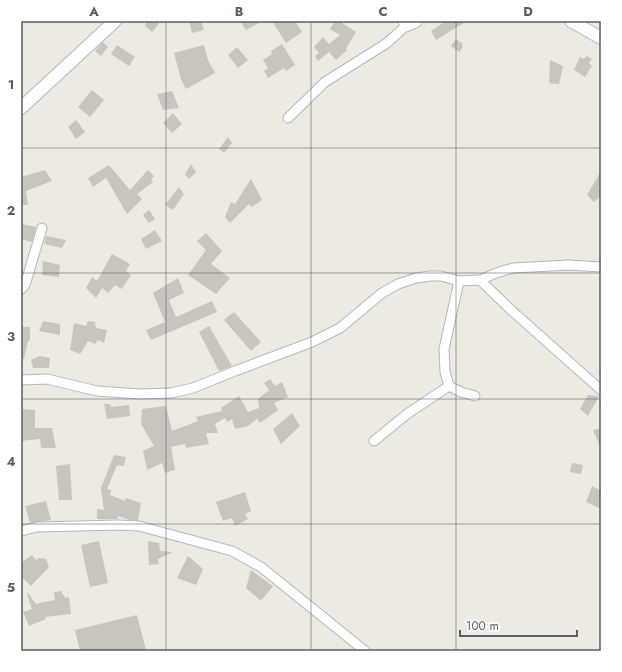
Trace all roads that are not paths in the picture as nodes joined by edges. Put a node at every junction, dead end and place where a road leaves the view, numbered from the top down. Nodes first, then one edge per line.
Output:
1 (115, 21) edge
2 (571, 21) edge
3 (409, 22) edge
4 (601, 38) edge
5 (21, 108) edge
6 (288, 118) dead end
7 (42, 228) dead end
8 (601, 267) edge
9 (480, 280) junction
10 (459, 281) junction
11 (21, 289) edge
12 (21, 380) edge
13 (600, 384) edge
14 (449, 386) junction
15 (475, 396) dead end
16 (374, 441) dead end
17 (21, 531) edge
18 (365, 651) edge

1 - 5 street
2 - 4 street
3 - 6 street
7 - 11 street
8 - 9 street
9 - 10 street
9 - 13 street
10 - 12 street
10 - 14 street
14 - 15 street
14 - 16 street
17 - 18 street

